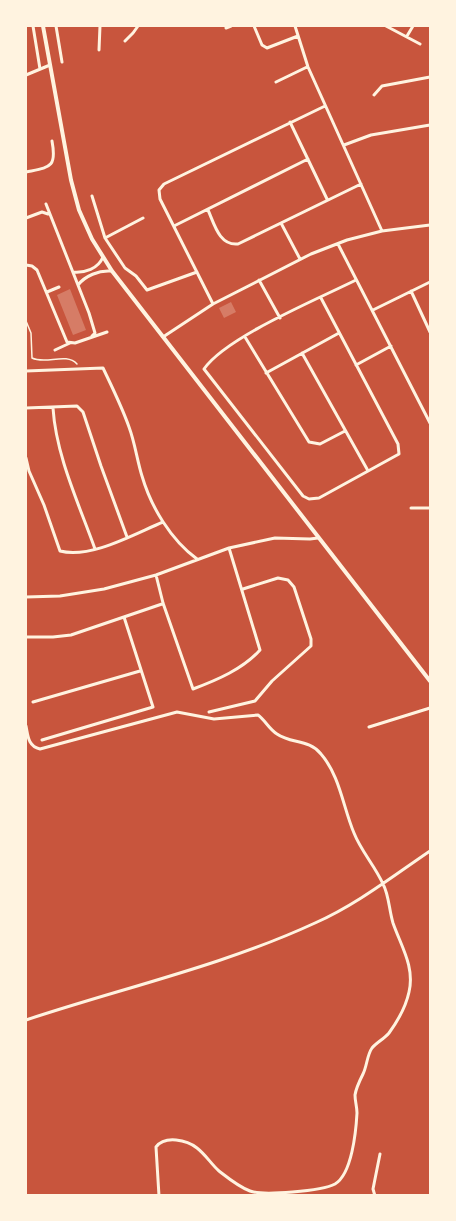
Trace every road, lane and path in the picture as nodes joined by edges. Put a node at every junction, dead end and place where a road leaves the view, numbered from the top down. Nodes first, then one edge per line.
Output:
1 (33, 26) edge
2 (43, 26) edge
3 (56, 26) edge
4 (100, 26) edge
5 (138, 26) edge
6 (231, 26) edge
7 (254, 26) edge
8 (295, 26) edge
9 (386, 26) edge
10 (413, 26) edge
11 (226, 28) dead end
12 (298, 36) junction
13 (406, 36) junction
14 (125, 41) dead end
15 (420, 44) dead end
16 (99, 50) dead end
17 (62, 62) dead end
18 (50, 65) junction
19 (308, 67) junction
20 (40, 69) junction
21 (26, 75) edge
22 (430, 76) edge
23 (276, 82) dead end
24 (374, 95) dead end
25 (325, 106) junction
26 (290, 122) junction
27 (430, 125) edge
28 (52, 141) dead end
29 (344, 145) junction
30 (308, 159) junction
31 (26, 172) edge
32 (361, 184) junction
33 (92, 196) dead end
34 (327, 199) junction
35 (45, 204) dead end
36 (208, 210) junction
37 (48, 213) junction
38 (26, 218) edge
39 (143, 218) dead end
40 (281, 223) junction
41 (430, 225) edge
42 (174, 226) junction
43 (382, 231) junction
44 (105, 238) junction
45 (338, 244) junction
46 (103, 257) junction
47 (300, 259) junction
48 (26, 265) edge
49 (112, 271) junction
50 (73, 272) junction
51 (197, 272) junction
52 (260, 280) junction
53 (356, 280) junction
54 (430, 282) edge
55 (78, 285) junction
56 (59, 287) dead end
57 (411, 291) junction
58 (47, 292) junction
59 (321, 298) junction
60 (213, 304) junction
61 (373, 310) junction
62 (280, 318) junction
63 (26, 321) edge
64 (107, 332) dead end
65 (430, 332) edge
66 (339, 333) junction
67 (92, 336) junction
68 (163, 337) junction
69 (245, 337) junction
70 (70, 343) junction
71 (391, 346) junction
72 (55, 350) dead end
73 (302, 353) junction
74 (356, 365) junction
75 (78, 368) junction
76 (26, 370) edge
77 (266, 373) junction
78 (26, 408) edge
79 (52, 408) junction
80 (430, 423) edge
81 (345, 431) junction
82 (26, 458) edge
83 (368, 470) junction
84 (411, 508) dead end
85 (430, 508) edge
86 (163, 522) junction
87 (128, 537) junction
88 (320, 537) junction
89 (229, 548) junction
90 (95, 549) junction
91 (197, 560) junction
92 (156, 575) junction
93 (242, 589) junction
94 (26, 597) edge
95 (162, 603) junction
96 (124, 616) junction
97 (26, 637) edge
98 (141, 670) junction
99 (430, 681) edge
100 (33, 702) dead end
101 (430, 708) edge
102 (209, 712) dead end
103 (26, 726) edge
104 (369, 727) dead end
105 (42, 740) dead end
106 (430, 851) edge
107 (383, 883) junction
108 (26, 1020) edge
109 (380, 1155) dead end
110 (159, 1196) edge
111 (375, 1196) edge

1 - 20 street
2 - 18 main road
3 - 17 street
4 - 16 street
5 - 14 street
6 - 11 street
7 - 12 street
8 - 12 street
9 - 13 street
10 - 13 street
12 - 19 street
13 - 15 street
18 - 20 street
18 - 46 main road
19 - 23 street
19 - 25 street
20 - 21 street
22 - 24 street
25 - 26 street
25 - 29 street
26 - 30 street
26 - 42 street
27 - 29 street
28 - 31 street
29 - 32 street
30 - 34 street
30 - 36 street
32 - 34 street
32 - 43 street
33 - 44 street
34 - 40 street
35 - 37 street
36 - 40 street
36 - 42 street
37 - 38 street
37 - 50 street
39 - 44 street
40 - 47 street
41 - 43 street
42 - 51 street
43 - 45 street
44 - 51 street
45 - 47 street
45 - 53 street
46 - 49 main road
46 - 50 street
47 - 52 street
48 - 58 street
49 - 55 street
49 - 68 main road
50 - 55 street
51 - 60 street
52 - 60 street
52 - 62 street
53 - 59 street
53 - 61 street
54 - 57 street
55 - 67 street
56 - 58 street
57 - 61 street
57 - 65 street
58 - 70 street
59 - 62 street
59 - 66 street
60 - 68 street
61 - 71 street
62 - 69 street
63 - 75 path
64 - 67 street
66 - 73 street
66 - 74 street
67 - 70 street
68 - 88 main road
69 - 77 street
69 - 83 street
70 - 72 street
71 - 74 street
71 - 80 street
73 - 77 street
73 - 81 street
74 - 83 street
75 - 76 street
75 - 86 street
77 - 81 street
78 - 79 street
79 - 87 street
79 - 90 street
81 - 83 street
82 - 90 street
84 - 85 street
86 - 87 street
86 - 91 street
87 - 90 street
88 - 89 street
88 - 99 main road
89 - 91 street
89 - 93 street
91 - 92 street
92 - 94 street
92 - 95 street
93 - 95 street
93 - 102 street
95 - 96 street
96 - 97 street
96 - 98 street
98 - 100 street
98 - 105 street
101 - 104 street
103 - 107 street
106 - 107 street
107 - 108 street
107 - 110 street
109 - 111 street

